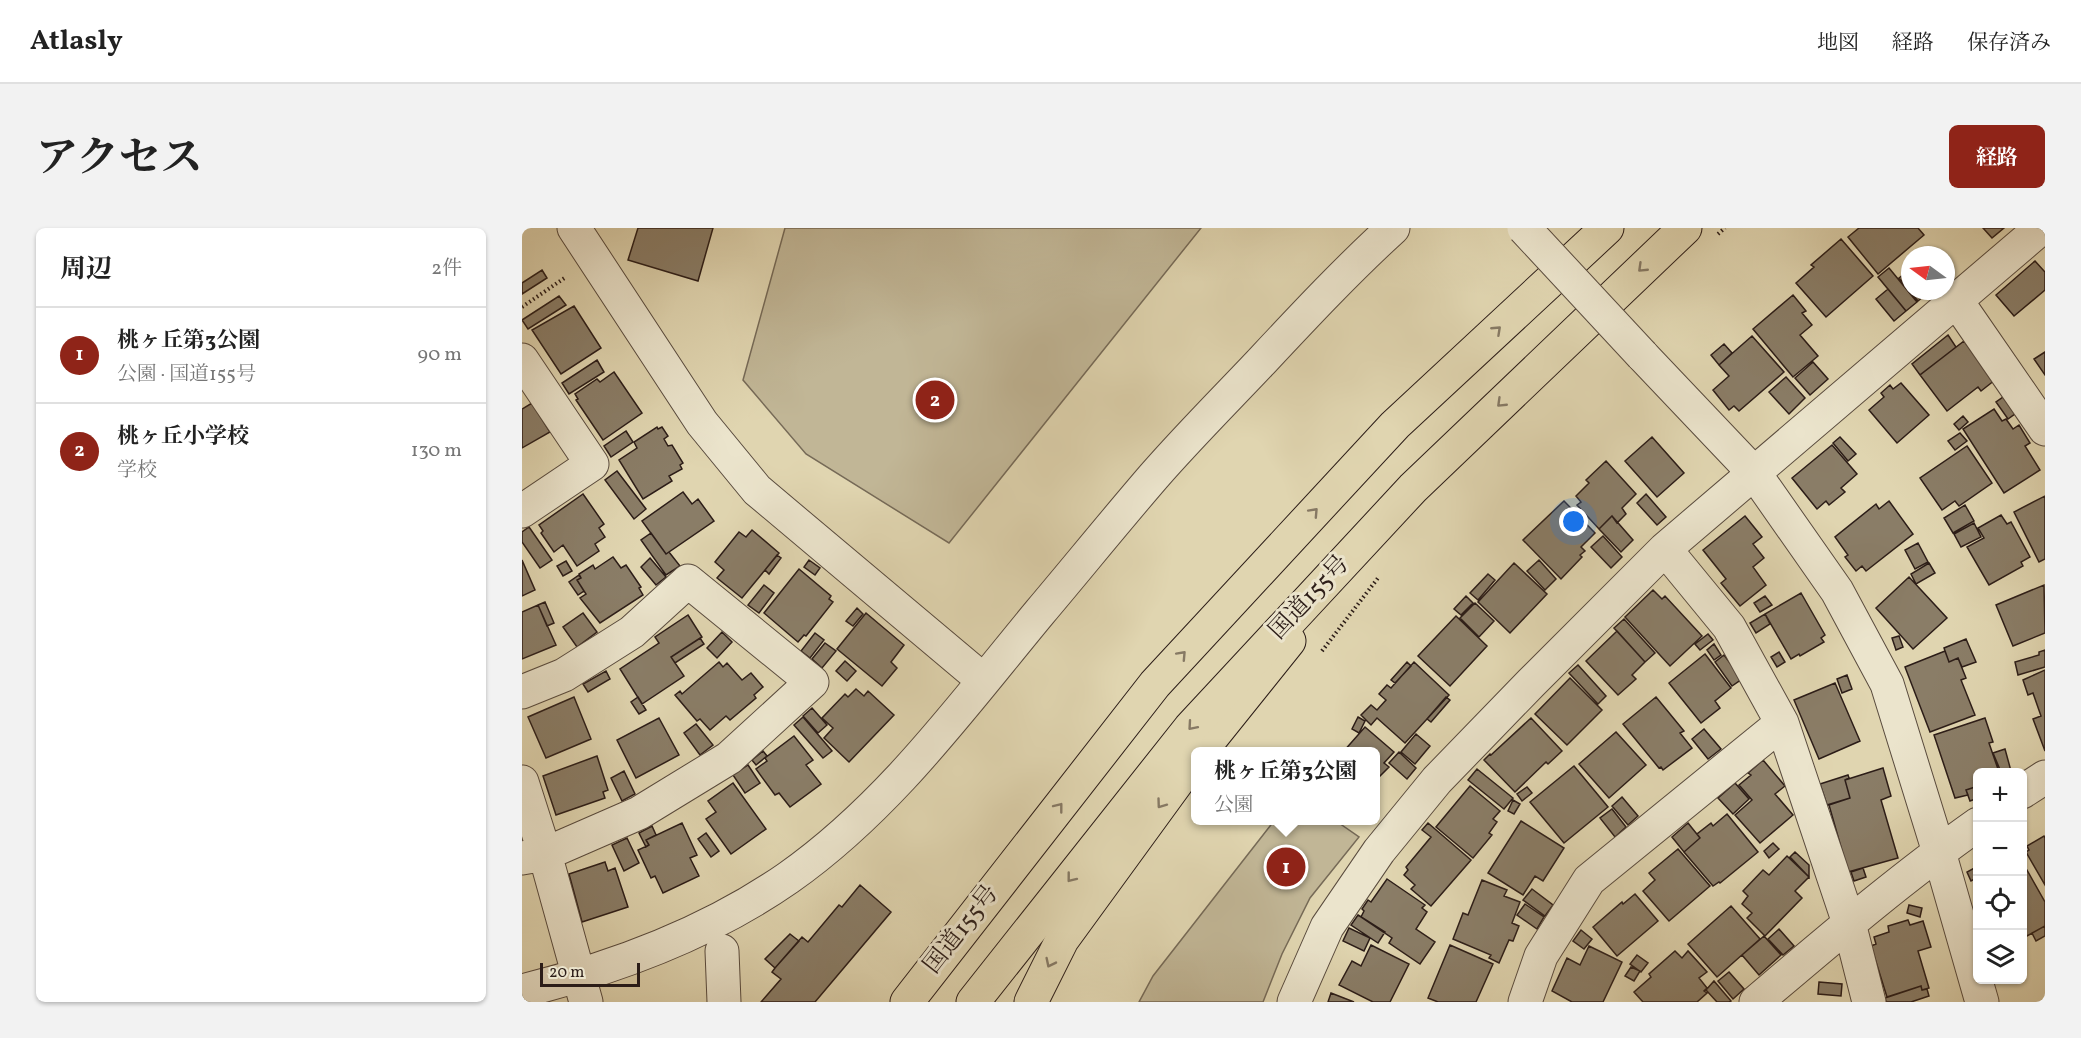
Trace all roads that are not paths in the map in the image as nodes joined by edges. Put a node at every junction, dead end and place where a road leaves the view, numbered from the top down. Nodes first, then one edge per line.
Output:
1 (574, 228) edge
2 (1393, 228) edge
3 (1524, 228) edge
4 (1607, 228) edge
5 (1685, 228) edge
6 (2042, 228) edge
7 (1956, 300) junction
8 (522, 360) edge
9 (2045, 429) edge
10 (1755, 474) junction
11 (1413, 488) junction
12 (522, 511) edge
13 (1665, 549) junction
14 (983, 680) junction
15 (522, 693) edge
16 (1782, 723) junction
17 (1204, 747) edge
18 (1191, 763) edge
19 (2045, 777) edge
20 (522, 782) edge
21 (2027, 789) edge
22 (1973, 827) edge
23 (1939, 852) junction
24 (534, 856) edge
25 (1849, 923) junction
26 (722, 951) dead end
27 (582, 989) edge
28 (522, 991) edge
29 (724, 1002) edge
30 (907, 1002) edge
31 (973, 1002) edge
32 (1031, 1002) edge
33 (1294, 1002) edge
34 (1525, 1002) edge
35 (1756, 1002) edge
36 (1869, 1002) edge
37 (1982, 1002) edge

1 - 14 street
2 - 14 street
3 - 10 street, bridge
30 -> 4 main road, 国道155号
5 -> 11 main road, 国道155号
6 - 7 street
7 - 9 street
7 - 10 street
8 - 12 street
10 - 13 street
10 - 23 street
11 - 17 main road
11 -> 31 main road, 国道155号
13 - 16 street
13 - 33 street
14 - 27 street
15 - 24 street
16 - 25 street
16 - 34 street
18 -> 32 main road
19 - 21 street
20 - 24 street
22 - 23 street
23 - 25 street
23 - 37 street
24 - 27 street
25 - 35 street
25 - 36 street
26 - 29 street
27 - 28 street

